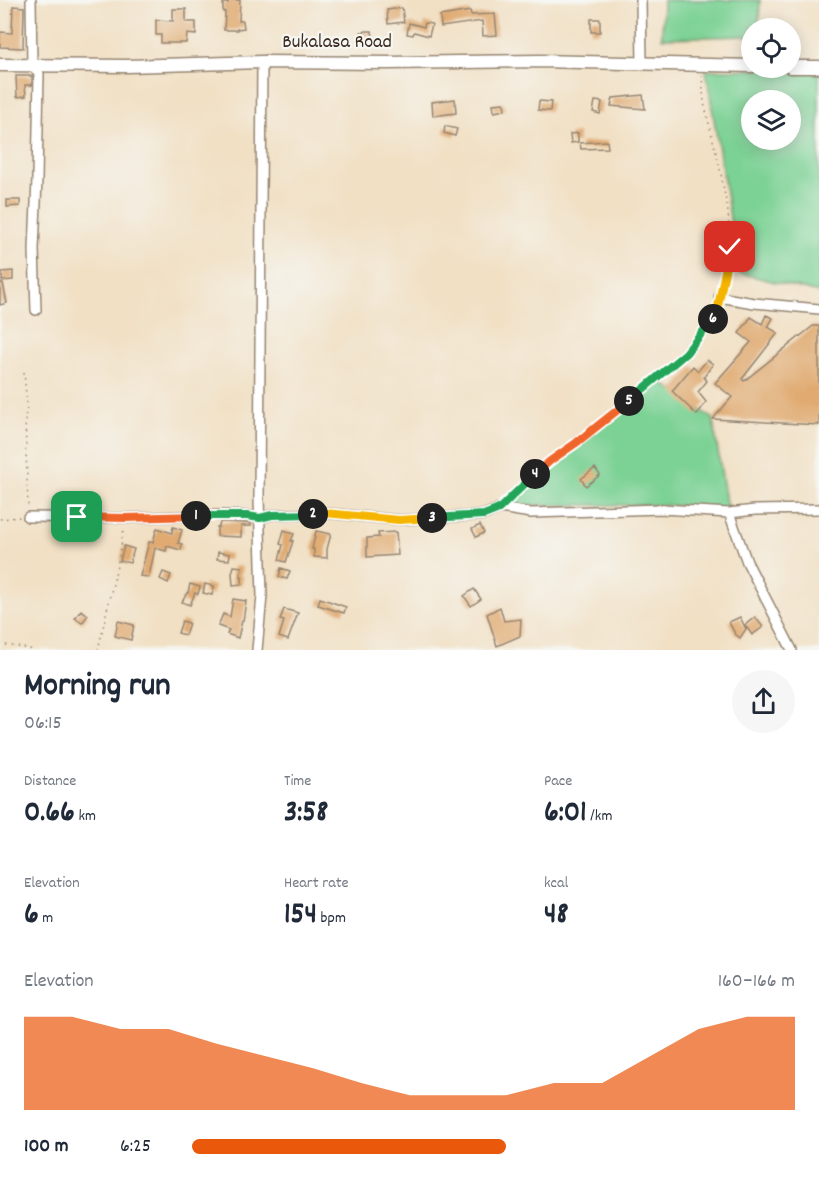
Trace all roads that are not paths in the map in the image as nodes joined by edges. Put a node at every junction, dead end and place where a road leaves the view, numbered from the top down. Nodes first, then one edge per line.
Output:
1 (32, 0) edge
2 (641, 0) edge
3 (262, 62) junction
4 (0, 64) edge
5 (642, 64) junction
6 (32, 65) junction
7 (741, 66) edge
8 (801, 67) edge
9 (819, 67) edge
10 (719, 297) road end
11 (819, 309) edge
12 (36, 310) dead end
13 (819, 510) edge
14 (729, 513) junction
15 (28, 517) road end
16 (260, 518) junction
17 (256, 650) edge
18 (792, 650) edge

1 - 6 street
2 - 5 street
3 - 5 street, Bukalasa Road
3 - 6 street, Bukalasa Road
3 - 16 street
4 - 6 street, Bukalasa Road
5 - 7 street, Bukalasa Road
6 - 12 street
8 - 9 street
10 - 11 street
13 - 14 street
14 - 16 street
14 - 18 street
15 - 16 street
16 - 17 street

